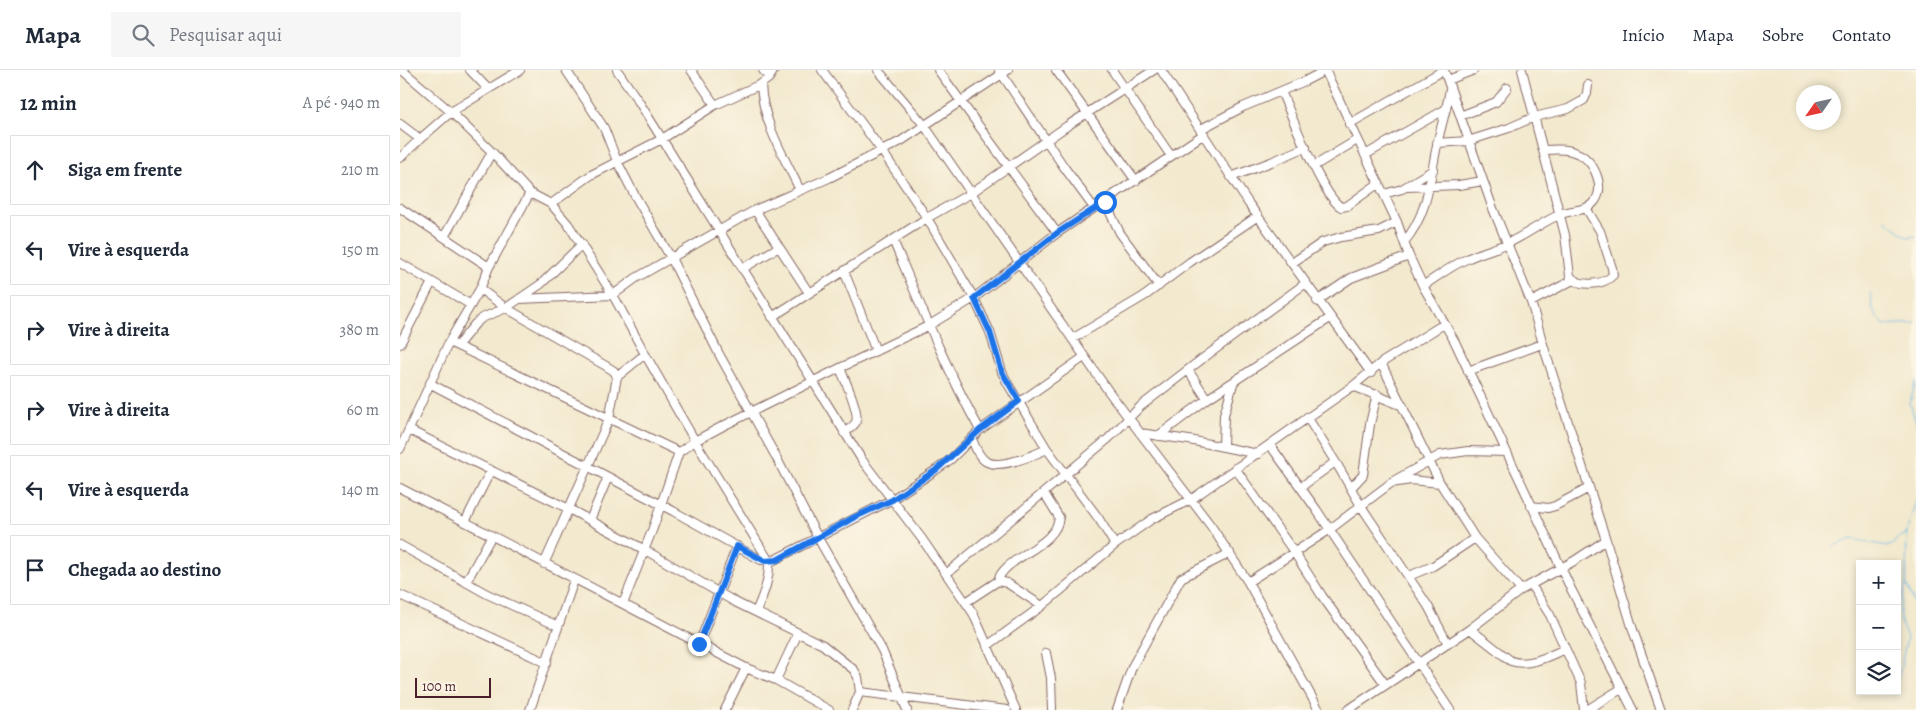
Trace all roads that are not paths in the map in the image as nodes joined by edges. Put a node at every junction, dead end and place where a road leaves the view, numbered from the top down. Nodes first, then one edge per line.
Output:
1 (470, 70) edge
2 (520, 70) edge
3 (566, 70) edge
4 (617, 70) edge
5 (692, 70) edge
6 (763, 70) edge
7 (774, 70) edge
8 (822, 70) edge
9 (878, 70) edge
10 (938, 70) edge
11 (1056, 70) edge
12 (1112, 70) edge
13 (1154, 70) edge
14 (1161, 70) edge
15 (1325, 70) edge
16 (1444, 70) edge
17 (1474, 70) edge
18 (1522, 70) edge
19 (405, 71) edge
20 (1003, 71) edge
21 (510, 73) edge
22 (768, 78) junction
23 (1449, 83) junction
24 (761, 84) junction
25 (1588, 85) dead end
26 (1507, 88) dead end
27 (488, 89) junction
28 (1126, 89) junction
29 (1281, 91) junction
30 (962, 101) junction
31 (715, 105) junction
32 (1446, 109) junction
33 (451, 112) junction
34 (1087, 112) junction
35 (1460, 116) junction
36 (1534, 117) junction
37 (400, 124) edge
38 (1349, 124) junction
39 (924, 125) junction
40 (1202, 132) junction
41 (420, 139) junction
42 (662, 139) junction
43 (1047, 139) junction
44 (1357, 140) junction
45 (1468, 140) junction
46 (1437, 143) junction
47 (1306, 147) junction
48 (1544, 150) junction
49 (882, 151) junction
50 (492, 152) junction
51 (1365, 155) junction
52 (1171, 156) junction
53 (400, 158) edge
54 (617, 161) junction
55 (1008, 166) junction
56 (1314, 166) junction
57 (1434, 170) junction
58 (1231, 177) junction
59 (1136, 181) junction
60 (1483, 181) junction
61 (1379, 183) junction
62 (1407, 187) junction
63 (1430, 187) junction
64 (800, 190) junction
65 (530, 193) junction
66 (971, 193) junction
67 (1384, 194) junction
68 (1105, 202) junction
69 (551, 204) junction
70 (400, 208) edge
71 (1094, 208) junction
72 (1586, 208) junction
73 (756, 210) junction
74 (1559, 215) junction
75 (1258, 216) junction
76 (927, 218) junction
77 (1397, 222) junction
78 (718, 231) junction
79 (1057, 233) junction
80 (444, 238) junction
81 (893, 240) junction
82 (1404, 242) junction
83 (582, 244) junction
84 (1507, 244) junction
85 (779, 247) junction
86 (1410, 256) junction
87 (671, 258) junction
88 (400, 263) edge
89 (1019, 263) junction
90 (1292, 263) junction
91 (489, 267) junction
92 (742, 269) junction
93 (844, 271) junction
94 (1573, 280) junction
95 (432, 282) junction
96 (1306, 283) junction
97 (1159, 286) junction
98 (1423, 286) junction
99 (480, 289) junction
100 (809, 293) junction
101 (613, 295) junction
102 (974, 298) junction
103 (519, 299) junction
104 (1317, 301) junction
105 (1531, 302) junction
106 (471, 306) junction
107 (506, 308) junction
108 (772, 317) junction
109 (1330, 318) junction
110 (1444, 324) junction
111 (928, 326) junction
112 (1072, 339) junction
113 (450, 342) junction
114 (400, 344) edge
115 (1542, 344) junction
116 (458, 345) junction
117 (876, 351) junction
118 (645, 354) junction
119 (1084, 357) junction
120 (1382, 363) junction
121 (840, 368) junction
122 (1188, 370) junction
123 (1468, 371) junction
124 (1371, 373) junction
125 (617, 376) junction
126 (812, 382) junction
127 (431, 384) junction
128 (1232, 384) junction
129 (1353, 386) junction
130 (1376, 394) junction
131 (1208, 399) junction
132 (1019, 401) junction
133 (1403, 406) junction
134 (751, 412) junction
135 (1129, 418) junction
136 (1307, 418) junction
137 (609, 419) junction
138 (409, 430) junction
139 (980, 430) junction
140 (844, 433) junction
141 (1140, 433) junction
142 (1158, 436) junction
143 (972, 440) junction
144 (695, 441) junction
145 (1270, 445) junction
146 (1223, 447) junction
147 (400, 449) edge
148 (1047, 449) junction
149 (680, 452) junction
150 (1506, 452) junction
151 (1258, 454) junction
152 (1429, 461) junction
153 (1335, 462) junction
154 (588, 466) junction
155 (1235, 468) junction
156 (492, 470) junction
157 (1065, 474) junction
158 (608, 477) junction
159 (1391, 483) junction
160 (1440, 483) junction
161 (1301, 487) junction
162 (400, 488) edge
163 (1351, 488) junction
164 (1589, 488) junction
165 (1044, 494) junction
166 (1192, 499) junction
167 (892, 500) junction
168 (661, 504) junction
169 (1361, 506) junction
170 (1531, 506) junction
171 (569, 509) junction
172 (590, 520) junction
173 (465, 522) junction
174 (1329, 530) junction
175 (491, 537) junction
176 (818, 538) junction
177 (1475, 538) junction
178 (1606, 540) junction
179 (400, 545) edge
180 (1116, 545) junction
181 (737, 546) junction
182 (645, 550) junction
183 (1294, 552) junction
184 (1230, 553) junction
185 (769, 561) junction
186 (544, 564) junction
187 (1561, 569) junction
188 (946, 574) junction
189 (1409, 576) junction
190 (574, 580) junction
191 (998, 581) junction
192 (466, 582) junction
193 (1248, 582) junction
194 (1531, 584) junction
195 (1521, 590) junction
196 (719, 593) junction
197 (400, 595) edge
198 (966, 602) junction
199 (622, 604) junction
200 (1042, 606) junction
201 (756, 612) junction
202 (558, 626) junction
203 (1470, 629) junction
204 (798, 633) junction
205 (699, 644) junction
206 (1448, 644) junction
207 (987, 646) junction
208 (1565, 649) junction
209 (1046, 653) dead end
210 (547, 663) junction
211 (1418, 663) junction
212 (746, 668) junction
213 (776, 680) junction
214 (1385, 684) junction
215 (1621, 689) junction
216 (860, 692) junction
217 (903, 698) junction
218 (530, 710) edge
219 (724, 710) edge
220 (829, 710) edge
221 (852, 710) edge
222 (907, 710) edge
223 (1007, 710) edge
224 (1016, 710) edge
225 (1052, 710) edge
226 (1117, 710) edge
227 (1319, 710) edge
228 (1348, 710) edge
229 (1450, 710) edge
230 (1585, 710) edge
231 (1633, 710) edge
232 (1661, 710) edge

1 - 27 street
2 - 21 street
3 - 54 street
4 - 42 street
5 - 31 street
6 - 22 street
7 - 22 street
8 - 49 street
9 - 39 street
10 - 30 street
11 - 34 street
12 - 28 street
13 - 28 street
14 - 40 street
15 - 29 street
15 - 38 street
16 - 23 street
16 - 38 street
17 - 23 street
18 - 36 street
19 - 33 street
20 - 30 street
20 - 43 street
21 - 27 street
22 - 24 street
23 - 32 street
23 - 35 street
24 - 31 street
24 - 64 street
25 - 36 street
26 - 35 street
27 - 33 street
28 - 34 street
28 - 52 street
29 - 40 street
29 - 47 street
30 - 39 street
30 - 55 street
31 - 42 street
32 - 46 street
32 - 51 street
33 - 41 street
33 - 50 street
34 - 43 street
34 - 59 street
35 - 45 street
36 - 45 street
36 - 48 street
37 - 41 street
38 - 44 street
39 - 49 street
39 - 66 street
40 - 52 street
40 - 58 street
41 - 53 street
42 - 54 street
42 - 78 street
43 - 55 street
43 - 71 street
44 - 51 street
44 - 56 street
45 - 46 street
45 - 60 street
46 - 57 street
47 - 56 street
47 - 58 street
48 - 72 street
48 - 74 street
49 - 64 street
49 - 76 street
50 - 65 street
50 - 80 street
51 - 61 street
52 - 59 street
54 - 69 street
54 - 87 street
55 - 66 street
55 - 79 street
56 - 61 street
57 - 62 street
57 - 63 street
58 - 75 street
59 - 68 street
60 - 63 street
60 - 84 street
61 - 67 street
62 - 63 street
62 - 67 street
63 - 82 street
64 - 73 street
65 - 69 street
65 - 91 street
66 - 76 street
66 - 89 street
67 - 77 street
68 - 71 street
68 - 97 street
69 - 83 street
70 - 80 street
71 - 79 street
72 - 74 street
72 - 94 street
73 - 78 street
73 - 85 street
74 - 84 street
74 - 94 street
75 - 90 street
75 - 97 street
76 - 81 street
76 - 102 street
77 - 82 street
77 - 90 street
78 - 87 street
78 - 92 street
79 - 89 street
80 - 91 street
81 - 93 street
81 - 111 street
82 - 86 street
83 - 101 street
83 - 103 street
84 - 98 street
84 - 105 street
85 - 92 street
85 - 100 street
86 - 98 street
86 - 104 street
87 - 101 street
87 - 134 street
88 - 95 street
89 - 102 street
89 - 112 street
90 - 96 street
91 - 99 street
92 - 108 street
93 - 100 street
93 - 117 street
94 - 105 street
95 - 106 street
95 - 114 street
96 - 104 street
96 - 122 street
97 - 112 street
98 - 110 street
99 - 106 street
99 - 107 street
100 - 108 street
101 - 103 street
101 - 118 street
102 - 111 street
102 - 132 street
103 - 107 street
104 - 109 street
105 - 115 street
106 - 113 street
107 - 116 street
107 - 125 street
108 - 126 street
109 - 124 street
109 - 128 street
110 - 120 street
110 - 123 street
111 - 117 street
111 - 139 street
112 - 119 street
113 - 116 street
113 - 127 street
115 - 123 street
115 - 164 street
116 - 137 street
117 - 121 street
118 - 125 street
118 - 144 street
119 - 132 street
119 - 135 street
120 - 124 street
120 - 133 street
121 - 126 street
121 - 140 street
122 - 131 street
122 - 135 street
123 - 150 street
124 - 129 street
125 - 137 street
126 - 134 street
126 - 140 street
127 - 138 street
127 - 154 street
128 - 131 street
128 - 146 street
129 - 130 street
129 - 136 street
130 - 133 street
130 - 163 street
131 - 142 street
132 - 139 street
132 - 148 street
133 - 152 street
134 - 144 street
134 - 176 street
135 - 141 street
135 - 157 street
136 - 145 street
136 - 153 street
137 - 149 street
137 - 154 street
138 - 147 street
138 - 156 street
139 - 143 street
140 - 167 street
141 - 142 street
141 - 166 street
142 - 146 street
143 - 148 street
143 - 167 street
144 - 149 street
144 - 185 street
145 - 151 street
145 - 161 street
146 - 151 street
148 - 157 street
149 - 168 street
150 - 152 street
150 - 170 street
151 - 155 street
152 - 159 street
152 - 160 street
153 - 161 street
153 - 163 street
154 - 158 street
154 - 171 street
155 - 166 street
155 - 183 street
156 - 171 street
156 - 173 street
157 - 165 street
157 - 180 street
158 - 168 street
158 - 172 street
159 - 160 street
159 - 169 street
160 - 177 street
161 - 174 street
162 - 173 street
163 - 169 street
164 - 170 street
164 - 178 street
165 - 188 street
165 - 191 street
166 - 180 street
166 - 184 street
167 - 176 street
167 - 188 street
168 - 181 street
168 - 182 street
169 - 174 street
169 - 189 street
170 - 187 street
171 - 172 street
171 - 186 street
172 - 182 street
173 - 175 street
174 - 183 street
174 - 211 street
175 - 186 street
175 - 192 street
176 - 185 street
176 - 217 street
177 - 189 street
177 - 195 street
178 - 187 street
178 - 232 street
179 - 192 street
180 - 200 street
181 - 185 street
181 - 196 street
182 - 196 street
182 - 199 street
183 - 193 street
183 - 214 street
184 - 193 street
184 - 226 street
185 - 201 street
186 - 190 street
187 - 194 street
187 - 215 street
188 - 198 street
189 - 206 street
190 - 199 street
190 - 202 street
191 - 198 street
191 - 200 street
192 - 202 street
193 - 227 street
194 - 195 street
194 - 208 street
195 - 203 street
196 - 201 street
196 - 205 street
197 - 210 street
198 - 207 street
199 - 205 street
200 - 207 street
201 - 204 street
202 - 210 street
203 - 206 street
203 - 208 street
204 - 213 street
204 - 216 street
205 - 212 street
206 - 211 street
207 - 224 street
208 - 230 street
209 - 225 street
210 - 218 street
211 - 214 street
211 - 229 street
212 - 213 street
212 - 219 street
213 - 220 street
214 - 228 street
215 - 230 street
215 - 231 street
216 - 217 street
216 - 221 street
217 - 222 street
217 - 223 street

